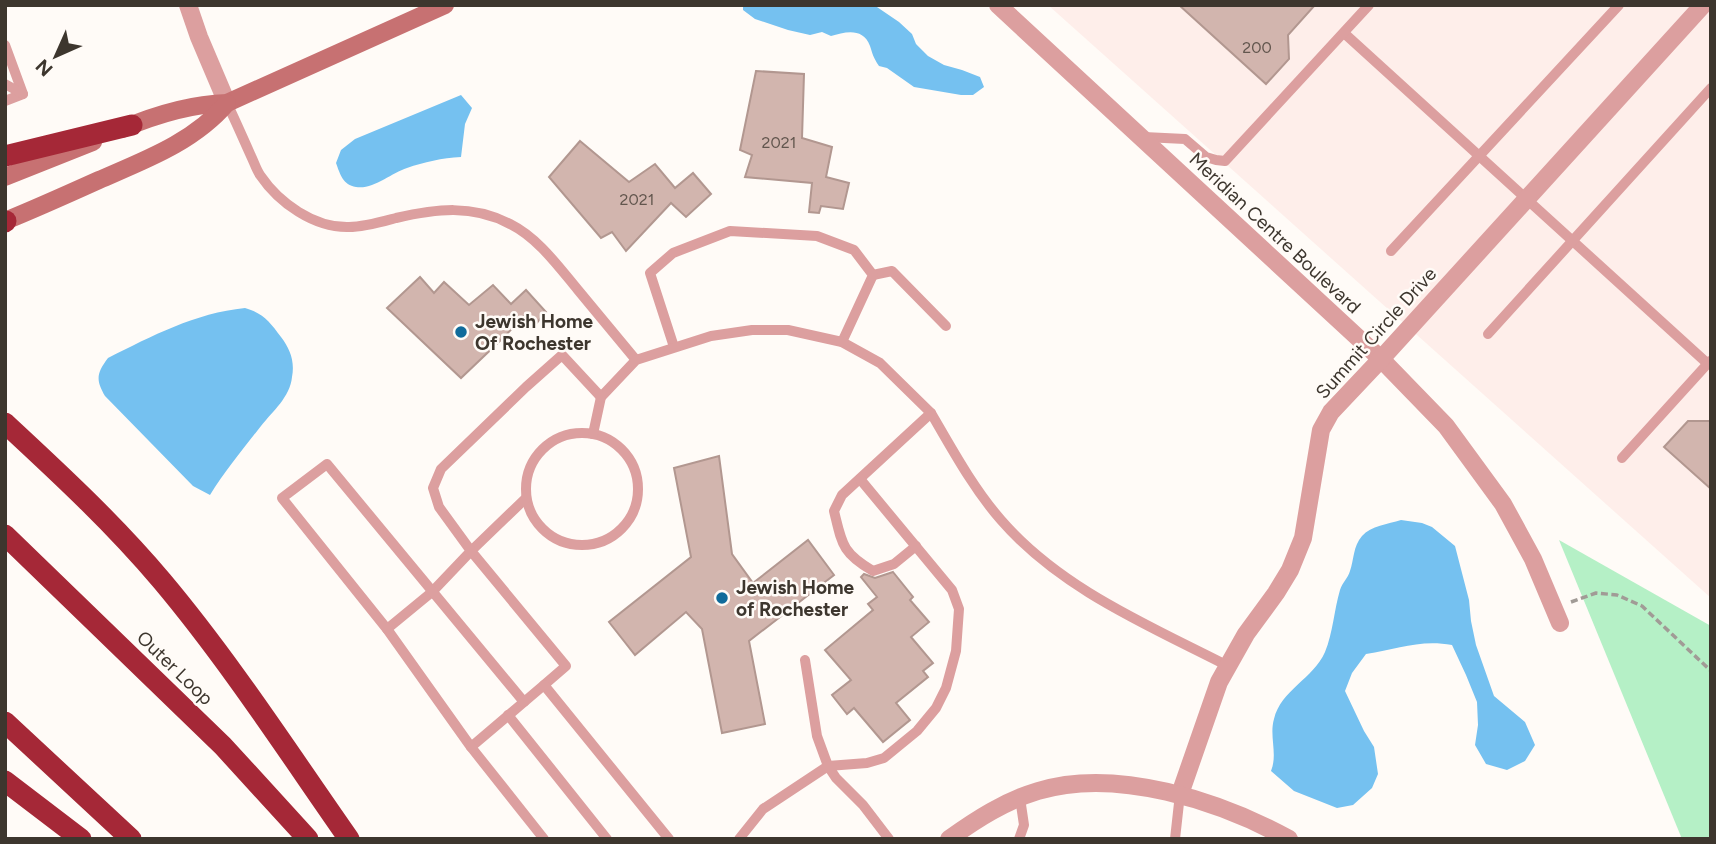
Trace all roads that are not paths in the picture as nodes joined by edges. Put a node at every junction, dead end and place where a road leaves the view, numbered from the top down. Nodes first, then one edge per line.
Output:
1 (188, 5) edge
2 (445, 5) edge
3 (998, 5) edge
4 (1369, 5) edge
5 (1619, 5) edge
6 (1703, 5) edge
7 (1345, 33) junction
8 (5, 45) edge
9 (5, 84) edge
10 (1711, 88) edge
11 (23, 94) junction
12 (5, 100) edge
13 (227, 103) junction
14 (132, 125) junction
15 (1139, 136) junction
16 (5, 156) edge
17 (1480, 156) junction
18 (5, 177) edge
19 (1528, 198) junction
20 (6, 221) edge
21 (1573, 240) junction
22 (1391, 251) dead end
23 (873, 275) junction
24 (946, 326) dead end
25 (1488, 334) dead end
26 (842, 342) junction
27 (674, 347) junction
28 (1381, 359) junction
29 (636, 360) junction
30 (1709, 362) edge
31 (601, 397) junction
32 (931, 412) junction
33 (5, 423) edge
34 (593, 434) junction
35 (1622, 458) dead end
36 (860, 479) junction
37 (526, 498) junction
38 (5, 535) edge
39 (916, 546) junction
40 (471, 551) junction
41 (432, 592) junction
42 (1557, 616) road end
43 (387, 629) junction
44 (805, 660) dead end
45 (1228, 666) junction
46 (544, 685) junction
47 (524, 702) junction
48 (508, 715) junction
49 (5, 722) edge
50 (471, 747) junction
51 (828, 766) junction
52 (5, 781) edge
53 (1180, 794) junction
54 (1020, 798) junction
55 (80, 839) edge
56 (131, 839) edge
57 (308, 839) edge
58 (349, 839) edge
59 (544, 839) edge
60 (607, 839) edge
61 (669, 839) edge
62 (738, 839) edge
63 (889, 839) edge
64 (949, 839) edge
65 (1019, 839) edge
66 (1175, 839) edge
67 (1289, 839) edge

1 - 13 street
2 - 13 main road
3 - 15 street, Meridian Centre Boulevard
4 - 7 lane
5 - 17 lane
6 - 19 street, Summit Circle Drive
7 - 15 lane
7 - 17 lane
8 - 11 lane
9 - 11 lane
10 - 21 lane
11 - 12 lane
13 - 14 main road
13 - 20 main road
13 - 29 lane
14 - 16 highway
14 - 18 main road
15 - 28 street, Meridian Centre Boulevard
17 - 19 lane
17 - 22 lane
19 - 21 lane
19 - 28 street, Summit Circle Drive
21 - 25 lane
21 - 30 lane
23 - 24 lane
23 - 26 lane
23 - 27 lane
26 - 27 lane
26 - 32 lane
27 - 29 lane
28 - 42 street, Meridian Centre Boulevard
28 - 45 street, Summit Circle Drive
29 - 31 lane
30 - 35 lane
31 - 34 lane
31 - 40 lane
32 - 36 lane
32 - 45 lane
33 - 58 highway
34 - 37 lane
34 - 37 lane
36 - 39 lane
36 - 39 lane
37 - 40 lane
38 - 57 highway, Outer Loop
39 - 51 lane
40 - 41 lane
40 - 46 lane
41 - 43 lane
41 - 43 lane
41 - 47 lane
43 - 50 lane
44 - 51 lane
45 - 53 street, Summit Circle Drive
46 - 47 lane
46 - 61 lane
47 - 48 lane
48 - 50 lane
48 - 60 lane
49 - 56 highway
50 - 59 lane
51 - 62 lane
51 - 63 lane
52 - 55 highway
53 - 54 street
53 - 66 lane
53 - 67 street
54 - 64 street
54 - 65 lane

